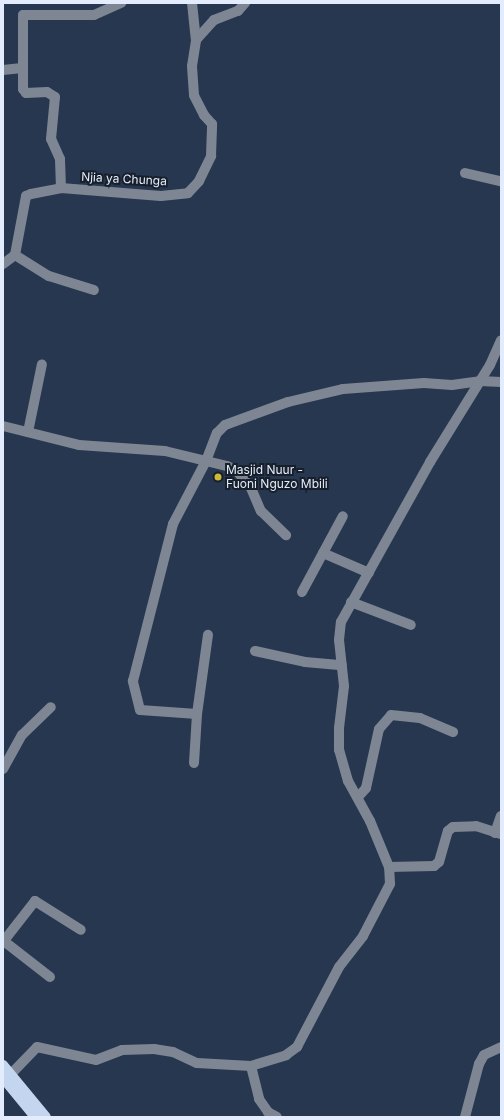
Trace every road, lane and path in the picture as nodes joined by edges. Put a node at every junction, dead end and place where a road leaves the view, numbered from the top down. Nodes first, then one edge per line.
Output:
1 (121, 3) edge
2 (192, 3) edge
3 (245, 3) edge
4 (196, 40) junction
5 (22, 68) junction
6 (3, 70) edge
7 (464, 173) dead end
8 (501, 181) edge
9 (61, 188) junction
10 (15, 255) junction
11 (3, 264) edge
12 (94, 290) dead end
13 (501, 340) edge
14 (42, 364) dead end
15 (480, 381) junction
16 (501, 382) edge
17 (3, 426) edge
18 (28, 432) junction
19 (206, 461) junction
20 (343, 516) dead end
21 (286, 535) dead end
22 (323, 553) junction
23 (369, 573) junction
24 (302, 592) dead end
25 (351, 602) junction
26 (410, 625) dead end
27 (208, 635) dead end
28 (255, 651) dead end
29 (342, 664) junction
30 (51, 707) dead end
31 (197, 714) junction
32 (453, 732) dead end
33 (194, 763) dead end
34 (3, 769) edge
35 (358, 797) junction
36 (501, 816) edge
37 (498, 833) edge
38 (389, 867) junction
39 (81, 930) dead end
40 (4, 942) edge
41 (50, 977) dead end
42 (501, 1047) edge
43 (3, 1065) edge
44 (251, 1066) junction
45 (7, 1076) edge
46 (35, 1117) edge
47 (46, 1117) edge
48 (277, 1117) edge
49 (465, 1117) edge

1 - 5 street
2 - 4 street, Njia ya Chunga
3 - 4 street
4 - 9 street, Njia ya Chunga
5 - 6 street
5 - 9 street
7 - 8 street
9 - 10 street, Njia ya Chunga
10 - 11 street
10 - 12 street
13 - 15 street
14 - 18 street
15 - 16 street
15 - 19 street
15 - 23 street
17 - 18 street
18 - 19 street
19 - 21 street
19 - 31 street
20 - 22 street
22 - 23 street
22 - 24 street
23 - 25 street
25 - 26 street
25 - 29 street
27 - 31 street
28 - 29 street
29 - 35 street
30 - 34 street
31 - 33 street
32 - 35 street
35 - 38 street
36 - 37 street
37 - 38 street
38 - 44 street
39 - 40 street
40 - 41 street
42 - 49 street
43 - 45 main road
44 - 45 street
44 - 48 street
45 - 46 main road
45 - 47 main road

